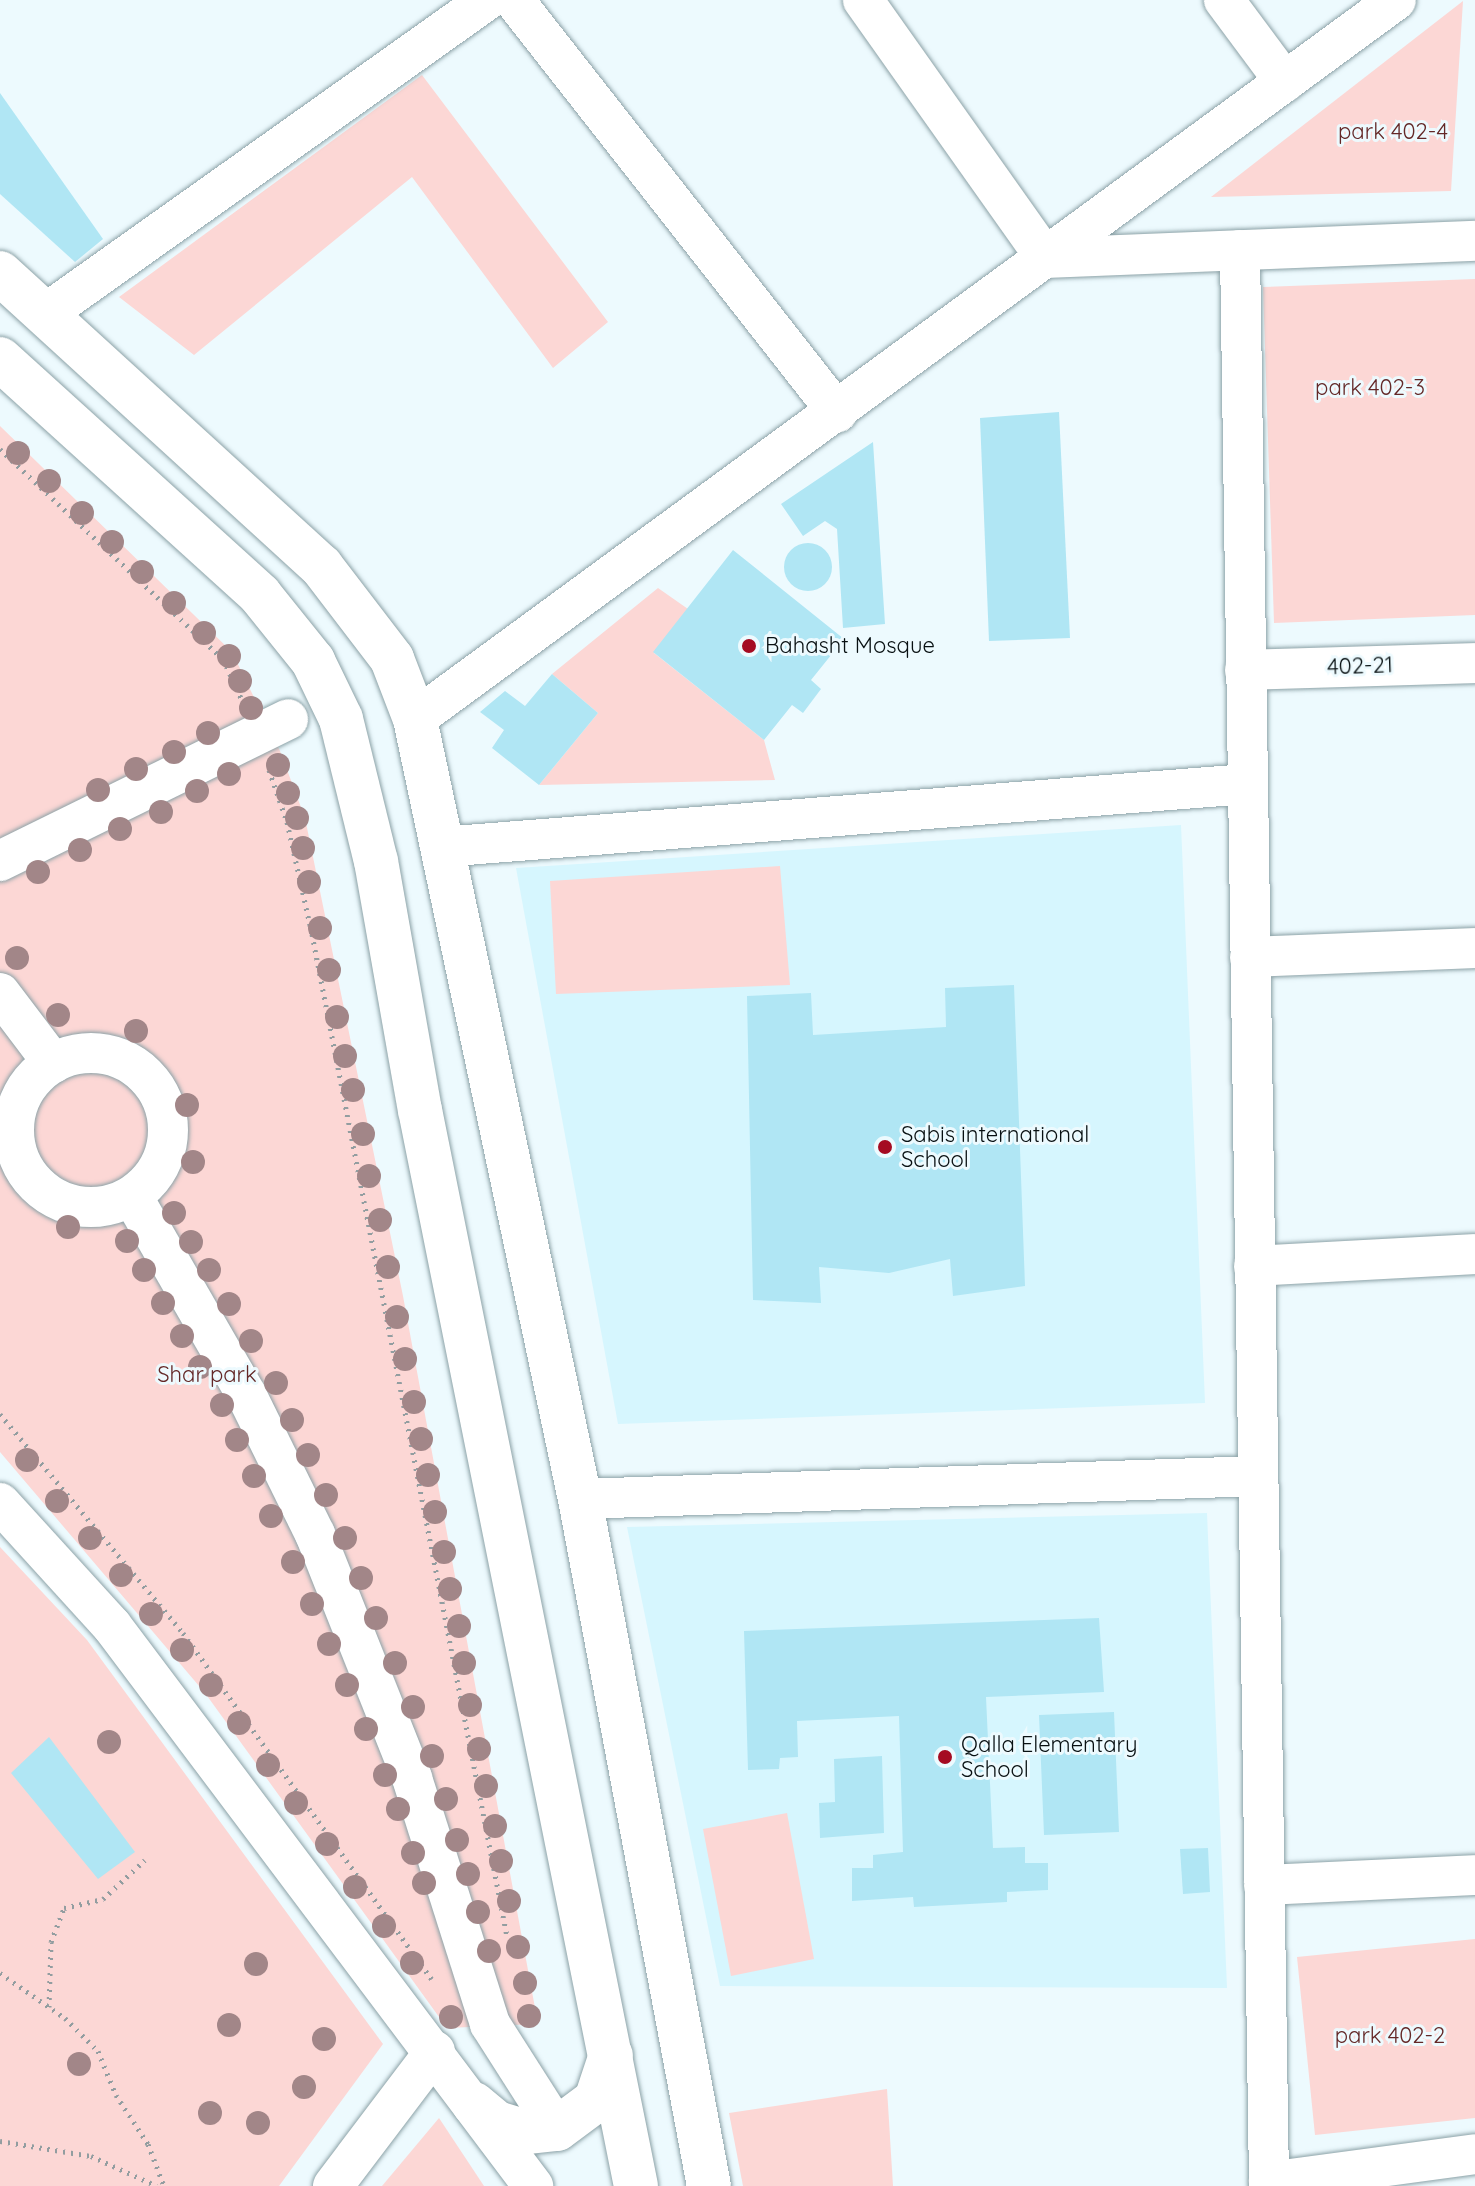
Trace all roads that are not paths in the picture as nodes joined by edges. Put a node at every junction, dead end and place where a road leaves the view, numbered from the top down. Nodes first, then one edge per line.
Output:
1 (487, 0) edge
2 (514, 0) edge
3 (863, 0) edge
4 (1224, 0) edge
5 (1396, 0) edge
6 (1285, 82) junction
7 (1475, 241) edge
8 (1240, 250) junction
9 (1046, 258) junction
10 (0, 273) edge
11 (45, 314) junction
12 (2, 363) edge
13 (837, 412) junction
14 (1475, 663) edge
15 (1245, 670) junction
16 (415, 719) junction
17 (272, 726) road end
18 (1247, 784) junction
19 (441, 847) junction
20 (0, 861) edge
21 (1475, 948) edge
22 (1250, 957) junction
23 (0, 993) edge
24 (53, 1063) junction
25 (132, 1196) junction
26 (1475, 1254) edge
27 (1254, 1266) junction
28 (1258, 1476) junction
29 (580, 1499) junction
30 (0, 1503) edge
31 (1475, 1875) edge
32 (1264, 1885) junction
33 (435, 2051) junction
34 (611, 2052) junction
35 (474, 2104) junction
36 (557, 2129) junction
37 (1475, 2154) edge
38 (1269, 2184) edge
39 (333, 2186) edge
40 (533, 2186) edge
41 (636, 2186) edge
42 (709, 2186) edge

1 - 11 street
2 - 13 street
3 - 9 street
4 - 6 street
5 - 6 street
6 - 9 street
7 - 8 street
8 - 9 street
8 - 15 street
9 - 13 street
10 - 11 main road
11 - 16 main road
12 - 34 main road
13 - 16 street
14 - 15 street, 402-21
15 - 18 street
16 - 19 main road
17 - 20 street
18 - 19 street
18 - 22 street
19 - 29 main road
21 - 22 street
22 - 27 street
23 - 24 street
24 - 25 street
24 - 25 street
25 - 36 street
26 - 27 street
27 - 28 street
28 - 29 street
28 - 32 street
29 - 42 main road
30 - 33 street
31 - 32 street
32 - 38 street
33 - 35 street
33 - 39 street
34 - 36 main road
34 - 41 main road
35 - 36 main road
35 - 40 street
37 - 38 street

